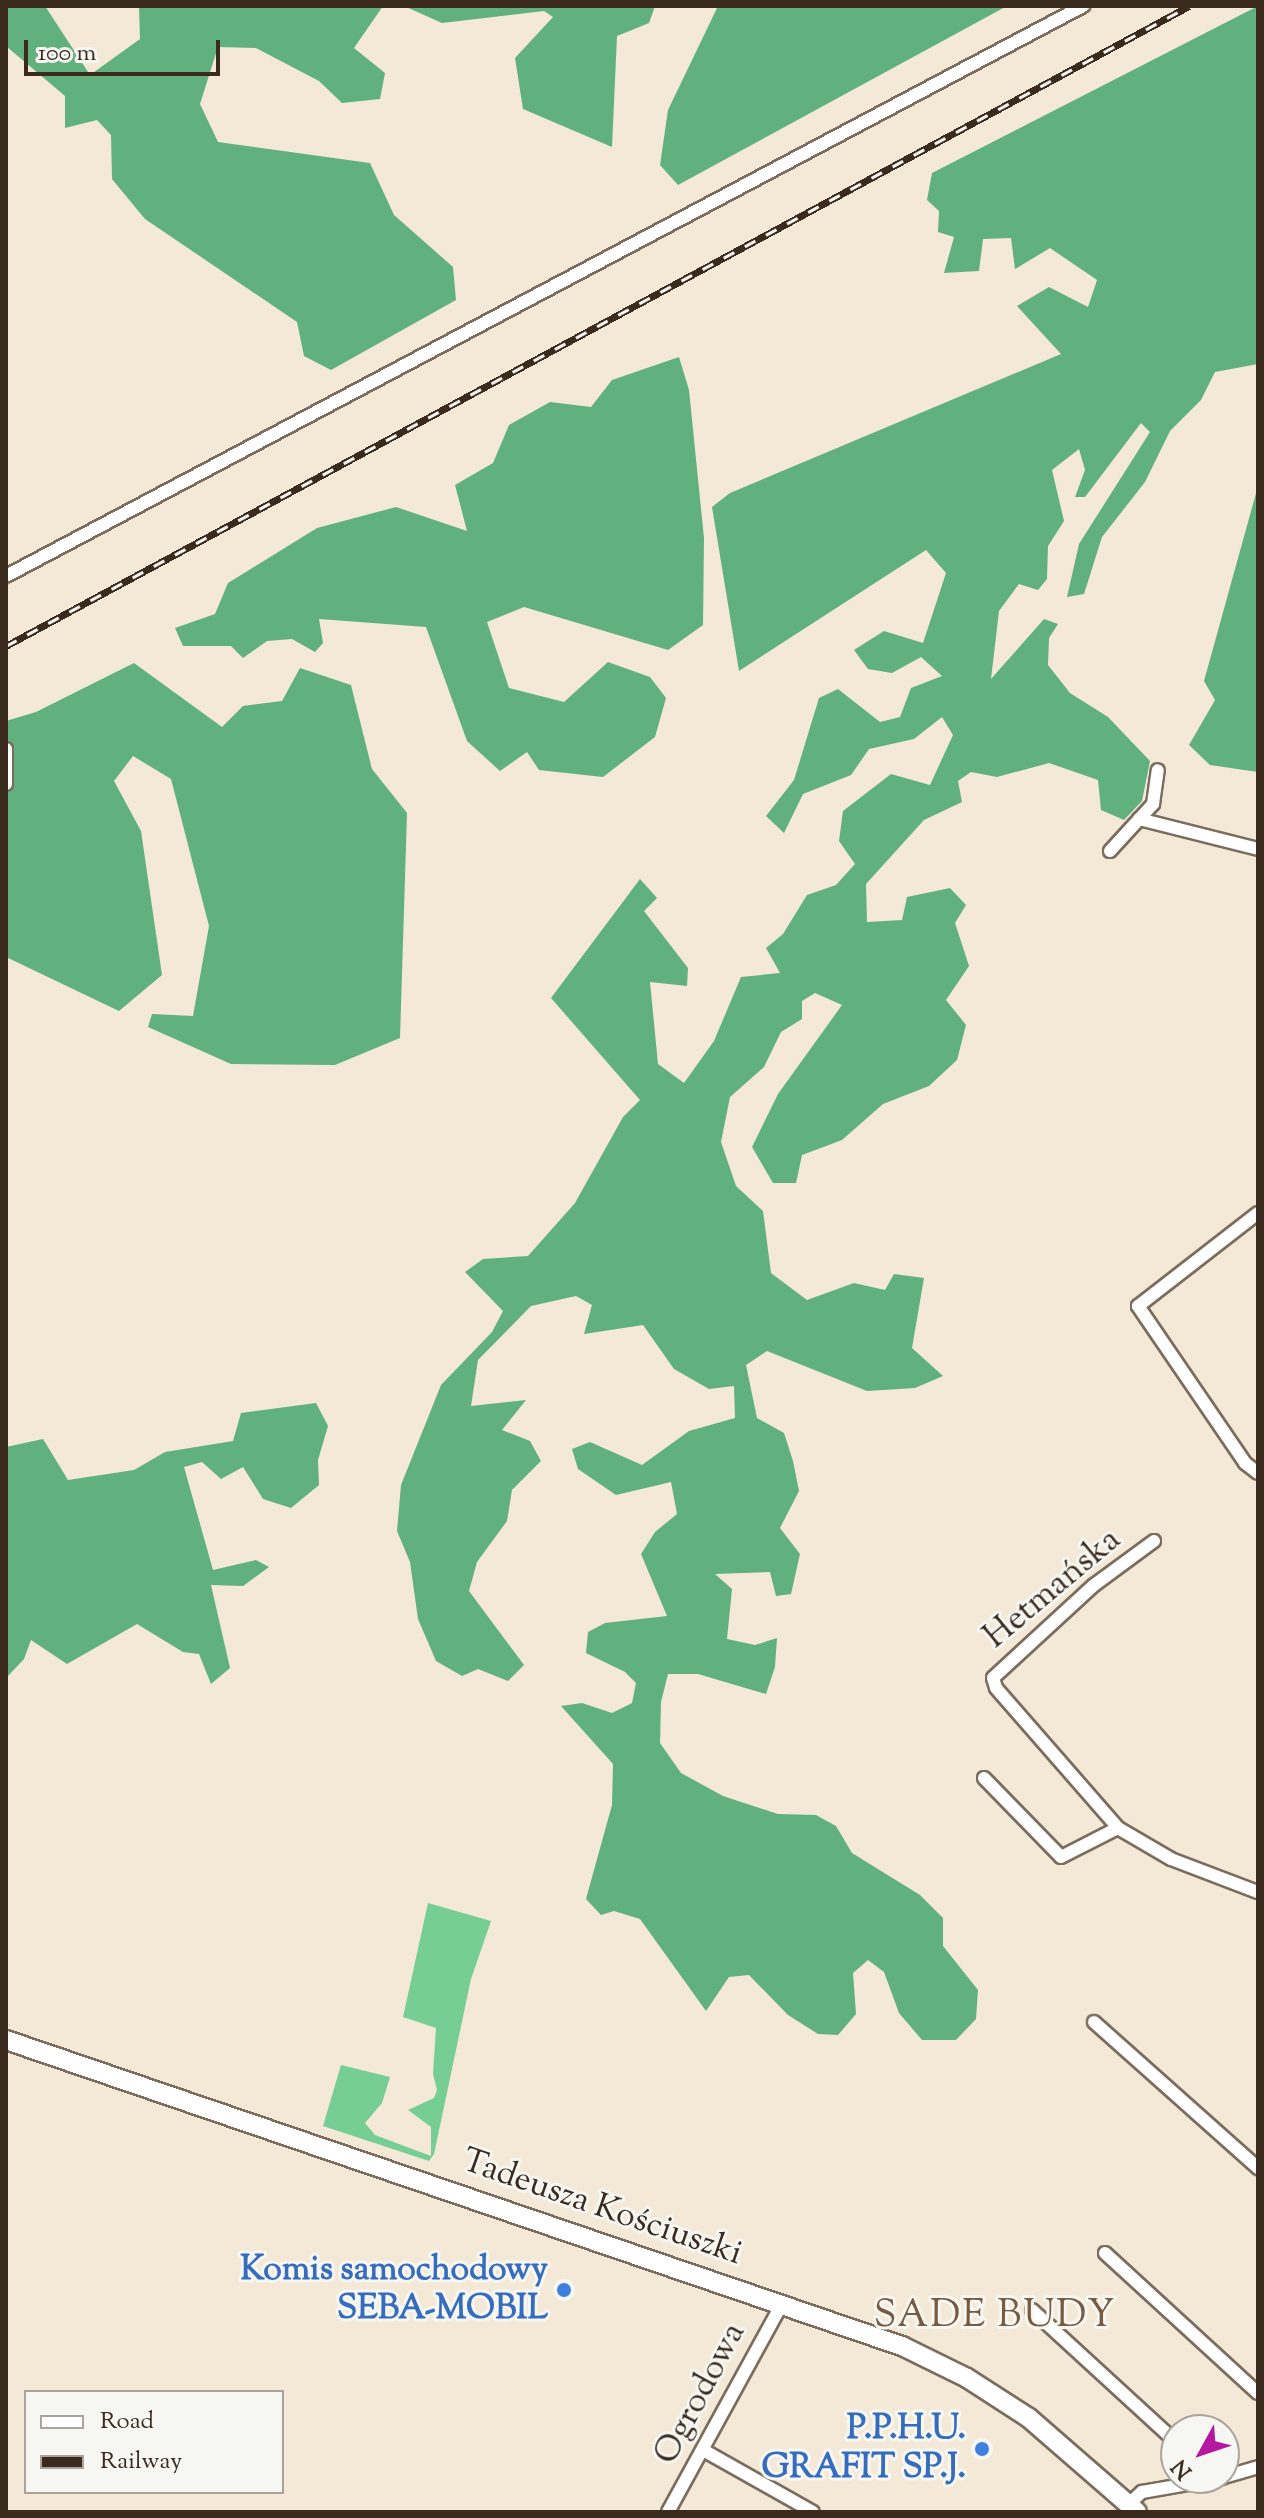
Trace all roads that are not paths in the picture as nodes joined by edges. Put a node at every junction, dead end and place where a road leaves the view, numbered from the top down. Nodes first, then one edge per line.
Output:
1 (1083, 6) edge
2 (6, 576) edge
3 (6, 749) edge
4 (1158, 770) dead end
5 (6, 784) edge
6 (1139, 819) junction
7 (1258, 849) edge
8 (1110, 851) dead end
9 (1258, 1213) edge
10 (1258, 1473) edge
11 (1154, 1541) dead end
12 (984, 1778) dead end
13 (1118, 1828) junction
14 (1258, 1892) edge
15 (1094, 2022) dead end
16 (6, 2040) edge
17 (1258, 2168) edge
18 (1105, 2253) dead end
19 (783, 2302) junction
20 (1032, 2310) dead end
21 (1258, 2393) edge
22 (1160, 2427) edge
23 (703, 2450) junction
24 (1160, 2489) edge
25 (1133, 2508) edge
26 (668, 2512) edge
27 (813, 2512) edge

1 - 2 street
3 - 5 street
4 - 6 street
6 - 7 street
6 - 8 street
9 - 10 street
11 - 13 street, Hetmańska
12 - 13 street
13 - 14 street
15 - 17 street
16 - 19 main road, Tadeusza Kościuszki
18 - 21 street
19 - 23 street, Ogrodowa
19 - 25 main road, Tadeusza Kościuszki
20 - 22 street
23 - 26 street, Ogrodowa
23 - 27 street
24 - 25 street

